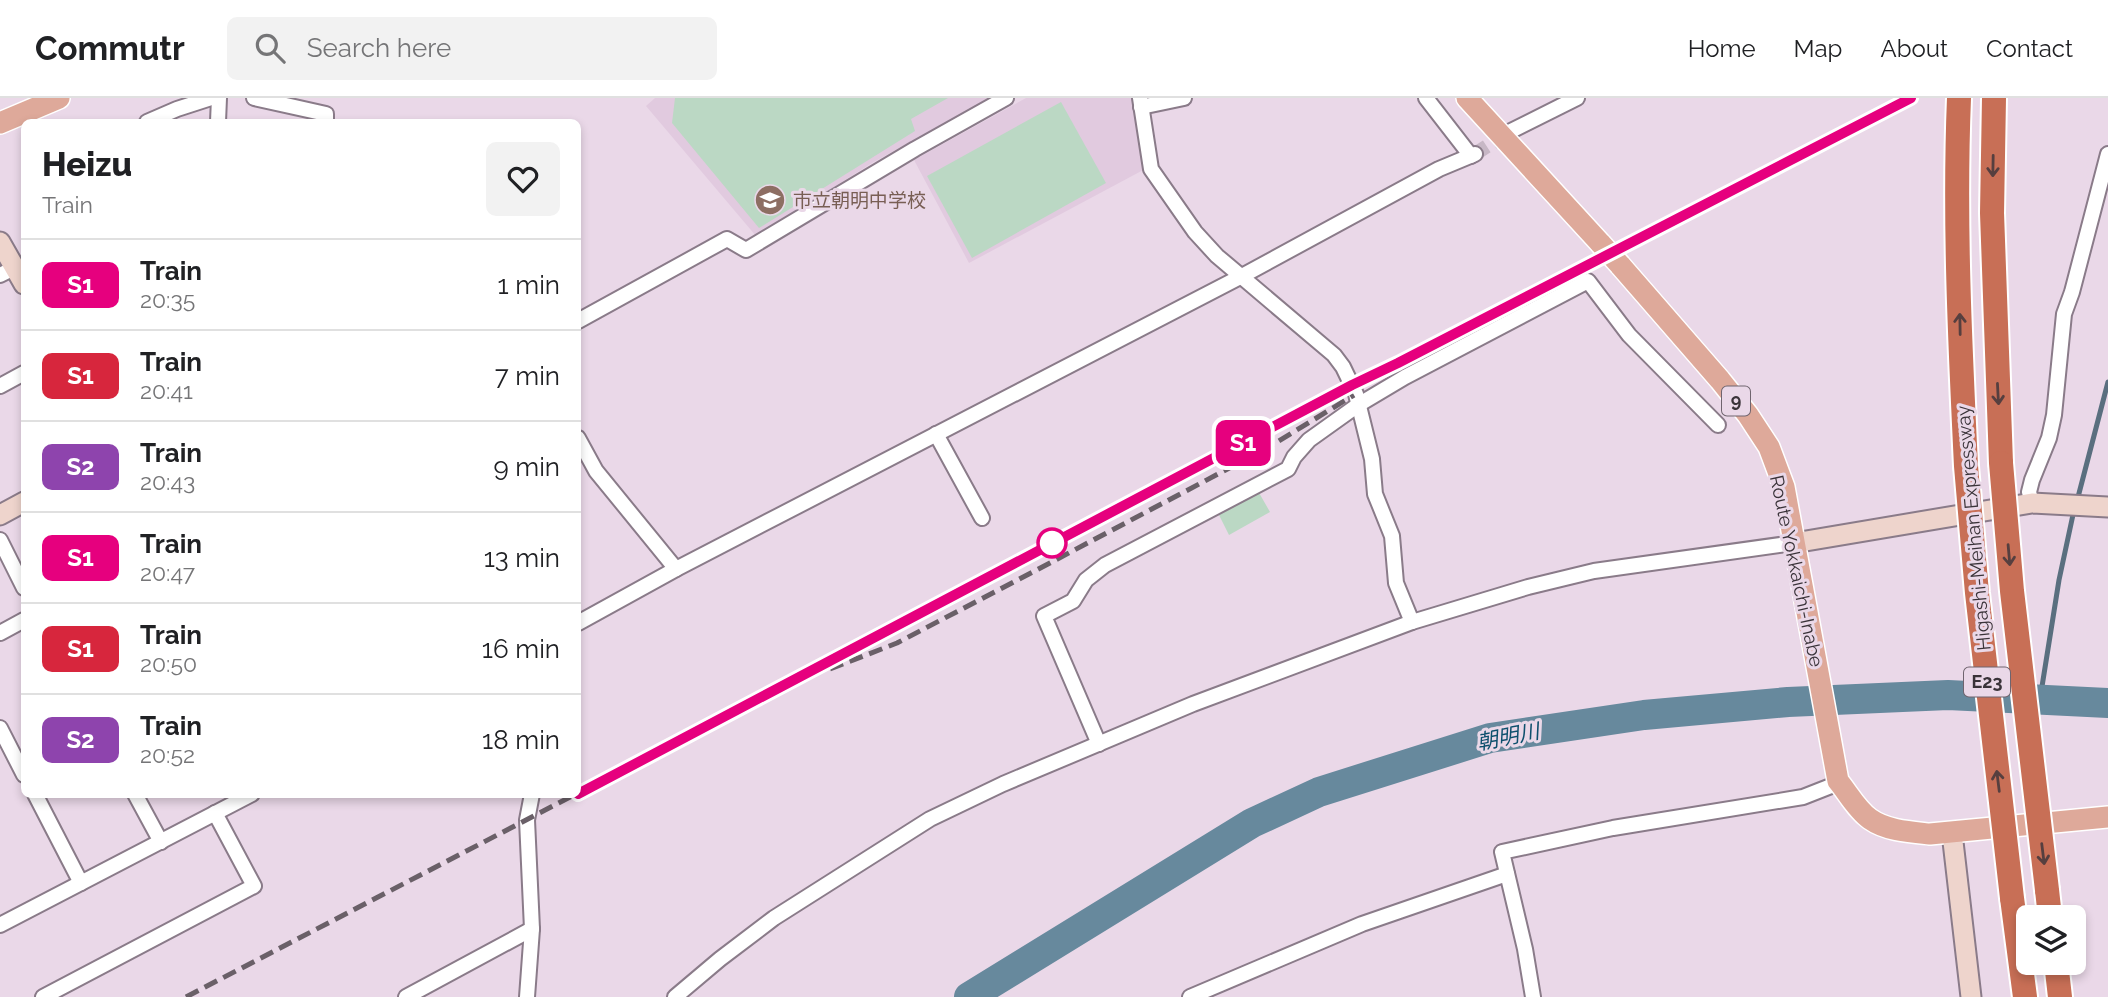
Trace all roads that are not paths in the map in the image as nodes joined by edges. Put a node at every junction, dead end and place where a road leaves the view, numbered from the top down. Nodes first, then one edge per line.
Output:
1 (59, 98) edge
2 (211, 98) edge
3 (219, 98) edge
4 (254, 98) edge
5 (1006, 98) edge
6 (1184, 98) edge
7 (1426, 98) edge
8 (1467, 98) edge
9 (1577, 98) edge
10 (1994, 98) edge
11 (1959, 100) edge
12 (1140, 102) edge
13 (154, 119) edge
14 (218, 119) edge
15 (326, 119) edge
16 (0, 123) edge
17 (1511, 131) tunnel mouth
18 (2108, 154) edge
19 (0, 242) edge
20 (13, 271) edge
21 (1242, 276) junction
22 (581, 319) edge
23 (21, 375) edge
24 (0, 386) edge
25 (1358, 405) junction
26 (1718, 425) dead end
27 (936, 434) junction
28 (581, 444) edge
29 (2032, 503) junction
30 (21, 504) edge
31 (2103, 507) edge
32 (0, 515) edge
33 (982, 518) dead end
34 (0, 540) edge
35 (1794, 543) junction
36 (676, 569) junction
37 (21, 582) edge
38 (581, 621) edge
39 (21, 622) edge
40 (1412, 622) junction
41 (0, 633) edge
42 (0, 728) edge
43 (1099, 744) junction
44 (21, 769) edge
45 (1838, 781) junction
46 (37, 798) edge
47 (137, 798) edge
48 (241, 798) edge
49 (531, 798) edge
50 (215, 813) junction
51 (2108, 817) edge
52 (1952, 833) junction
53 (161, 842) junction
54 (1507, 874) junction
55 (81, 883) junction
56 (2049, 905) edge
57 (0, 924) edge
58 (532, 929) junction
59 (2057, 975) edge
60 (43, 997) edge
61 (406, 997) edge
62 (527, 997) edge
63 (675, 997) edge
64 (1190, 997) edge
65 (1532, 997) edge
66 (1971, 997) edge
67 (2025, 997) edge
68 (2060, 997) edge

1 - 16 main road
2 - 13 street
3 - 14 street
4 - 15 street
5 - 22 street
6 - 12 street
7 - 21 street
8 - 35 main road, Route Yokkaichi-Inabe / 9, bridge
9 - 17 street
10 -> 56 highway, Higashi-Meihan Expressway / E23, bridge
67 -> 11 highway, Higashi-Meihan Expressway / E23, bridge
12 - 21 street
18 - 29 street
19 - 20 main road
21 - 25 street
21 - 27 street
23 - 24 street
25 - 26 street
25 - 40 street
25 - 43 street
27 - 33 street
27 - 36 street
28 - 36 street
29 - 31 main road
29 - 35 main road
30 - 32 main road
34 - 37 street
35 - 40 street
35 - 45 main road, Route Yokkaichi-Inabe / 9
36 - 38 street
39 - 41 street
40 - 43 street
42 - 44 street
43 - 63 street
45 - 52 main road, Route Yokkaichi-Inabe / 9
45 - 54 street
46 - 55 street
47 - 53 street
48 - 50 street
49 - 58 street
50 - 53 street
50 - 60 street
51 - 52 main road, Route Yokkaichi-Inabe / 9
52 - 66 main road
53 - 55 street
54 - 64 street
54 - 65 street
55 - 57 street
58 - 61 street
58 - 62 street
59 - 68 highway

